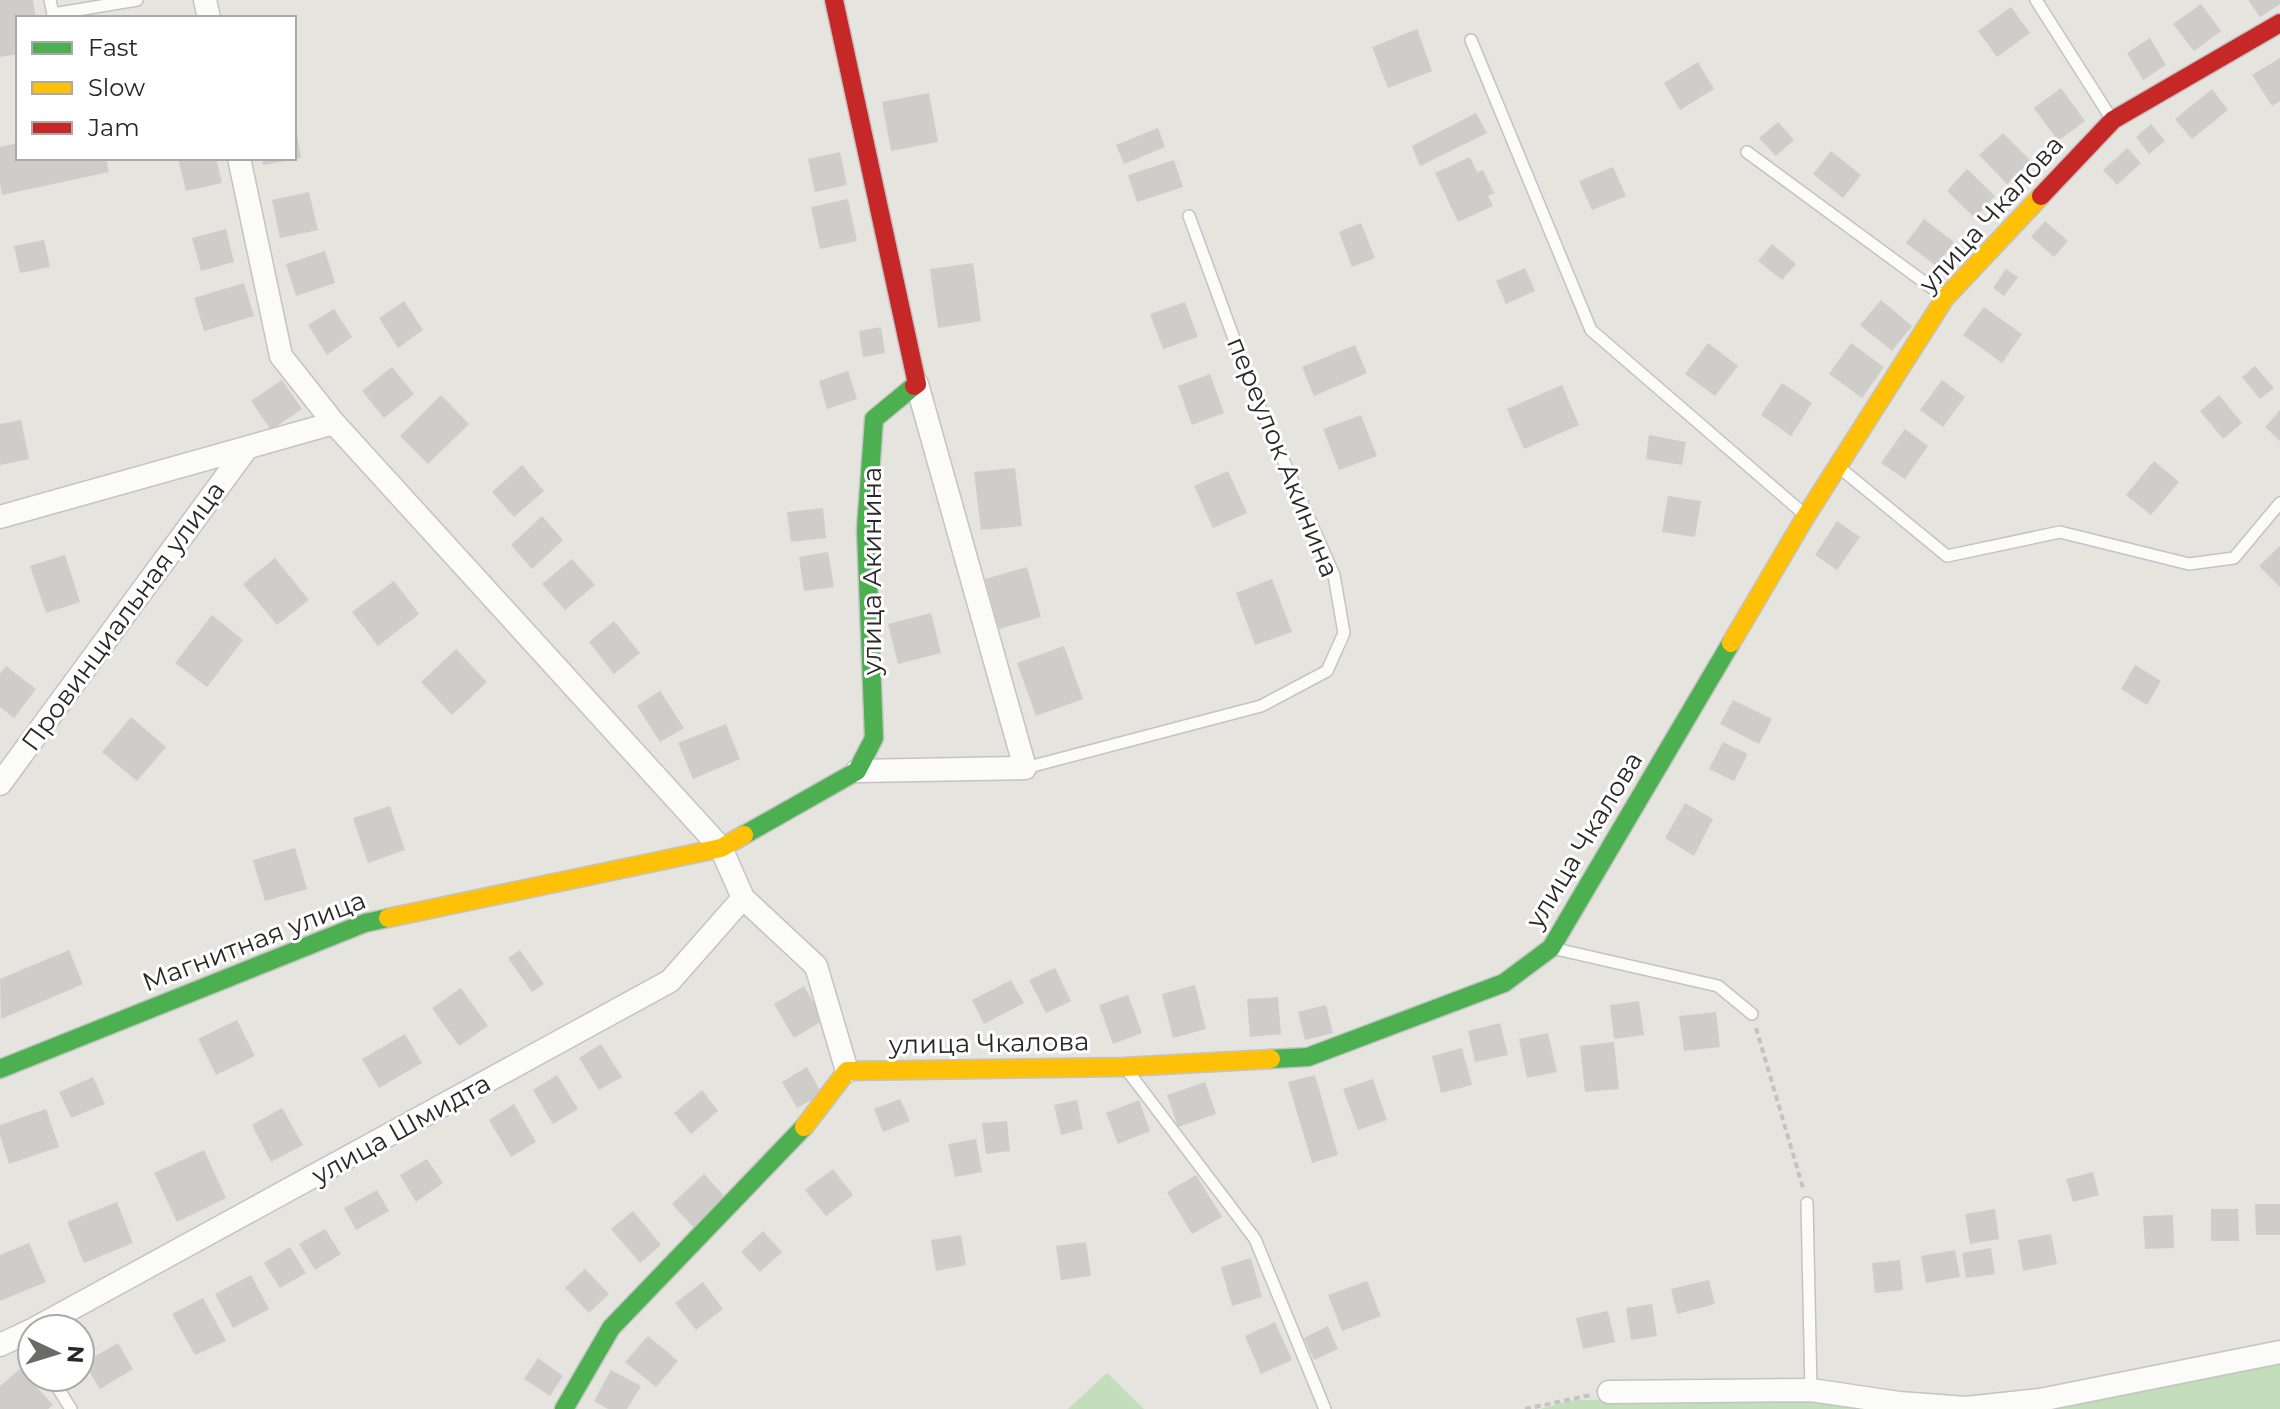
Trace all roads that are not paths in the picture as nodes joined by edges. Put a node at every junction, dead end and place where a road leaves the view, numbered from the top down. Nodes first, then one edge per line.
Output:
1 (50, 0) edge
2 (137, 0) edge
3 (834, 0) edge
4 (2036, 0) edge
5 (52, 16) edge
6 (2280, 23) edge
7 (1471, 40) dead end
8 (2113, 120) junction
9 (1747, 152) dead end
10 (239, 160) edge
11 (1189, 216) dead end
12 (1945, 298) junction
13 (917, 384) junction
14 (334, 423) junction
15 (247, 448) junction
16 (1839, 467) junction
17 (2280, 503) edge
18 (1806, 516) junction
19 (0, 517) edge
20 (1025, 768) junction
21 (857, 771) junction
22 (0, 784) edge
23 (721, 848) junction
24 (743, 898) junction
25 (1551, 948) junction
26 (1752, 1014) road end
27 (1124, 1067) junction
28 (0, 1069) edge
29 (847, 1071) junction
30 (1807, 1203) road end
31 (71, 1313) edge
32 (2280, 1352) edge
33 (1811, 1390) junction
34 (1609, 1392) road end
35 (564, 1409) edge
36 (1325, 1409) edge

1 - 5 lane
2 - 5 lane
3 - 13 street
4 - 8 lane
6 - 8 street, улица Чкалова
7 - 18 lane
8 - 12 street, улица Чкалова
9 - 12 lane
10 - 14 street
11 - 20 lane, переулок Акинина
12 - 16 street, улица Чкалова
13 - 20 street
13 - 21 street, улица Акинина
14 - 15 street
14 - 23 street
15 - 19 street
15 - 22 street, Провинциальная улица
16 - 17 lane
16 - 18 street, улица Чкалова
18 - 25 street, улица Чкалова
20 - 21 street
21 - 23 street
23 - 24 street
23 - 28 street, Магнитная улица
24 - 29 street
24 - 31 street, улица Шмидта
25 - 26 lane
25 - 27 street, улица Чкалова
27 - 29 street, улица Чкалова
27 - 36 lane
29 - 35 street
30 - 33 lane
32 - 33 street
33 - 34 street

